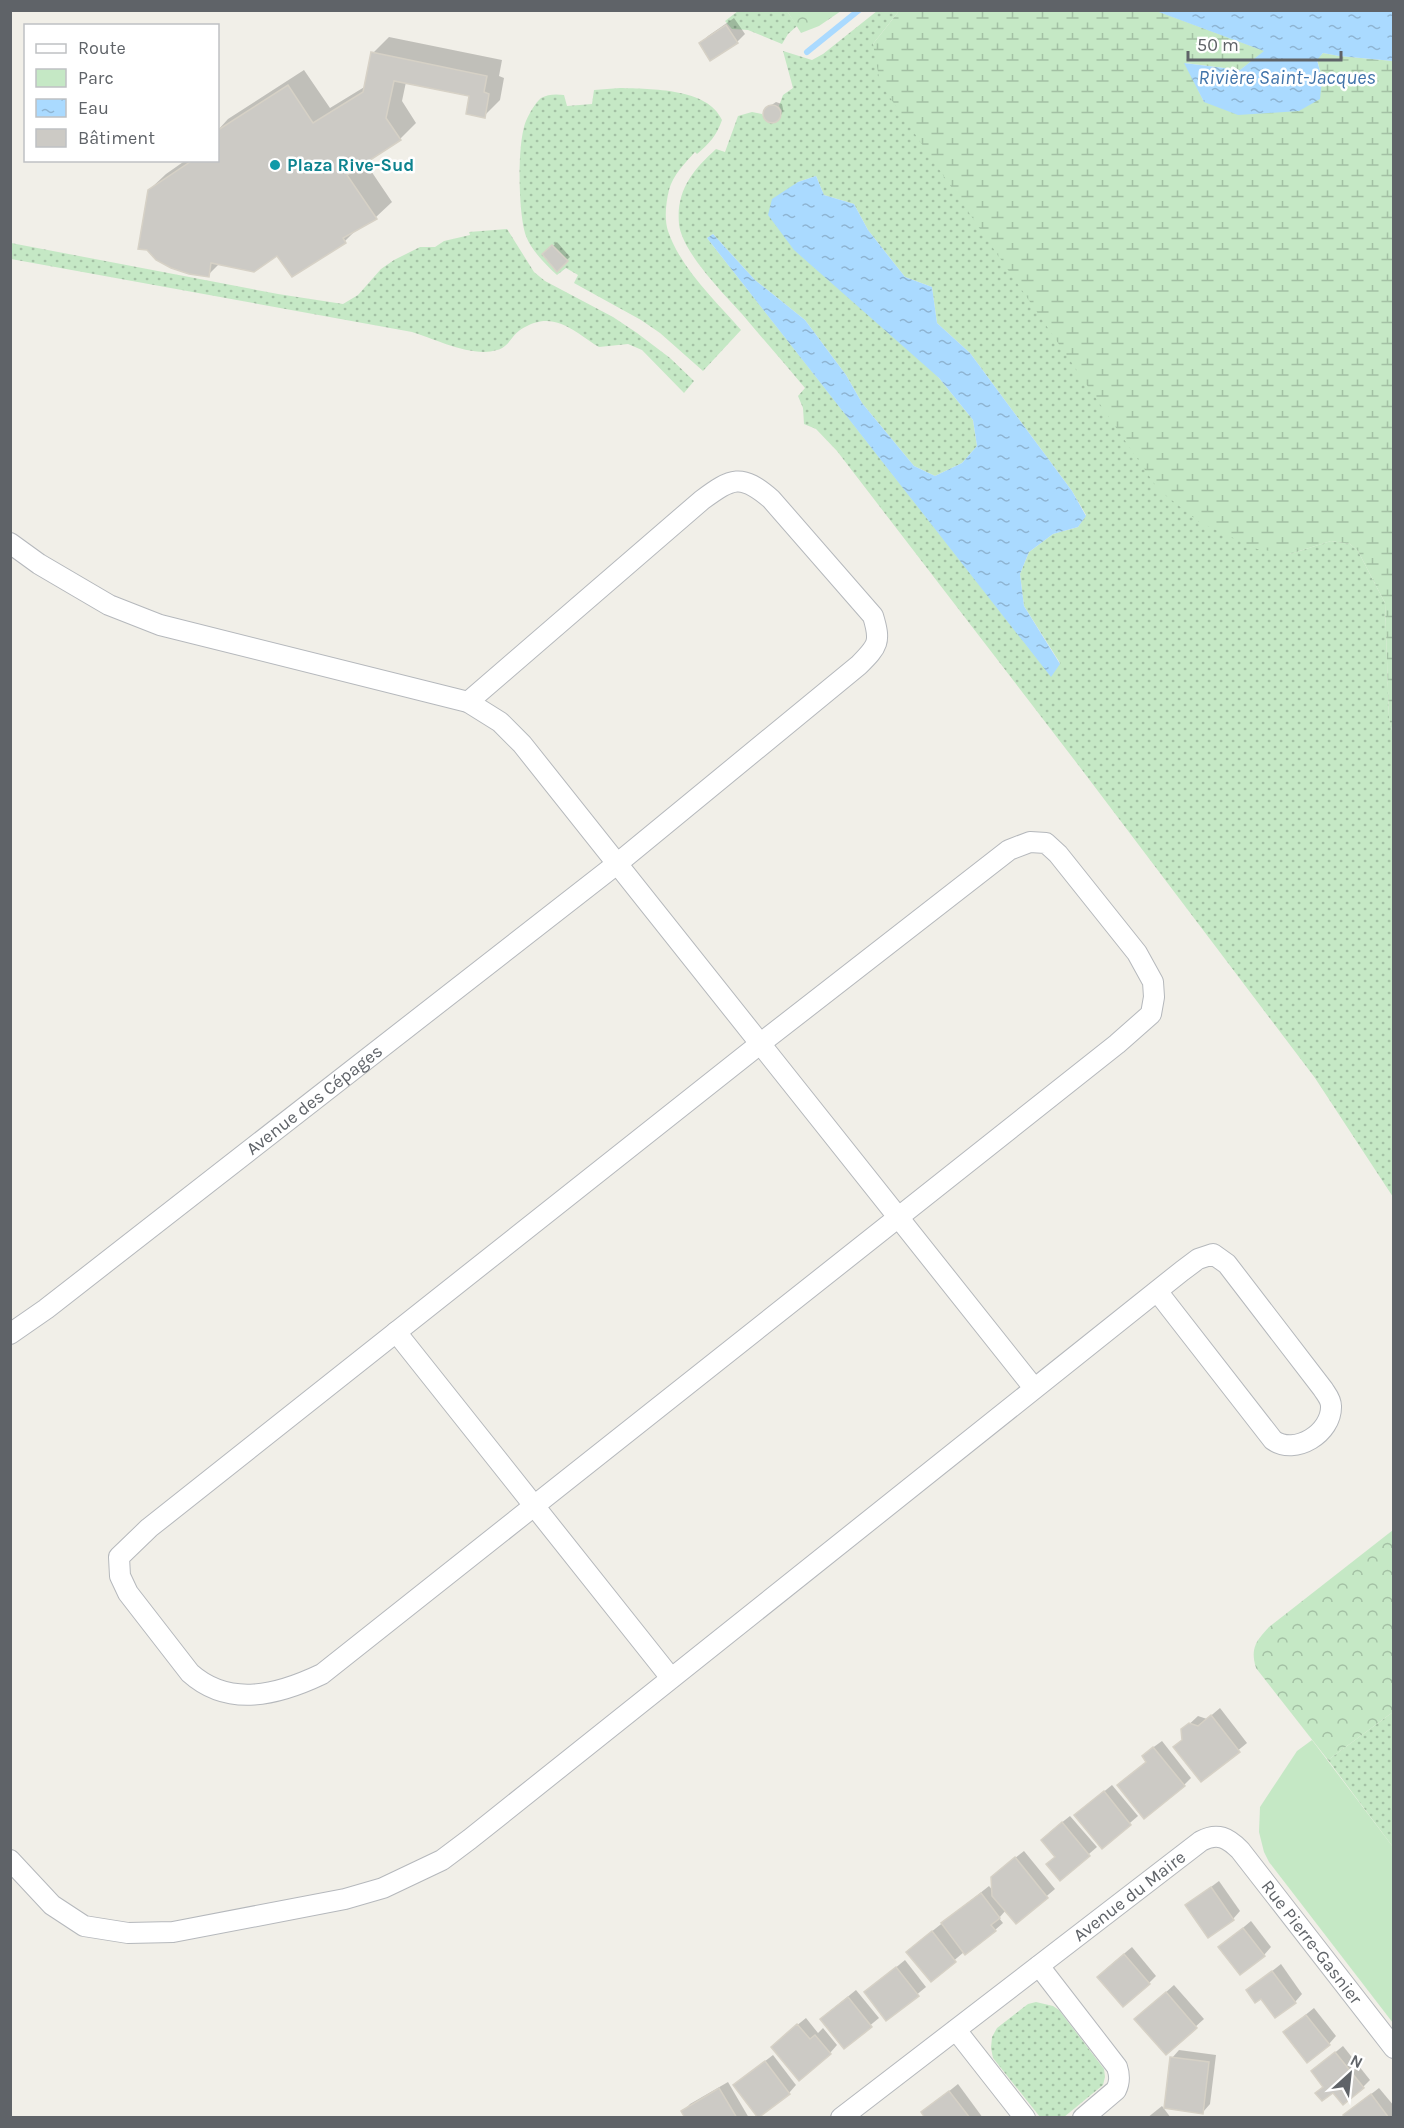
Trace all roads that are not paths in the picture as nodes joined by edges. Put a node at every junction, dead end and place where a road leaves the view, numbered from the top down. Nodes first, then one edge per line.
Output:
1 (10, 543) edge
2 (468, 702) junction
3 (618, 863) junction
4 (761, 1043) junction
5 (898, 1218) junction
6 (1157, 1291) junction
7 (396, 1332) junction
8 (10, 1334) edge
9 (1034, 1388) junction
10 (535, 1506) junction
11 (671, 1678) junction
12 (1227, 1838) joint
13 (10, 1860) edge
14 (1039, 1966) junction
15 (956, 2030) junction
16 (1394, 2048) edge
17 (841, 2118) edge
18 (1025, 2118) edge
19 (1083, 2118) edge

1 - 2 street
2 - 3 street
2 - 3 street, Avenue des Cépages
3 - 4 street
3 - 8 street, Avenue des Cépages
4 - 5 street
4 - 5 street
4 - 7 street
5 - 9 street
5 - 10 street
6 - 6 street
6 - 9 street
7 - 10 street
7 - 10 street
9 - 11 street
10 - 11 street
11 - 13 street
12 - 14 street, Avenue du Maire
12 - 16 street, Rue Pierre-Gasnier
14 - 15 street, Avenue du Maire
14 - 19 street
15 - 17 street, Avenue du Maire
15 - 18 street

